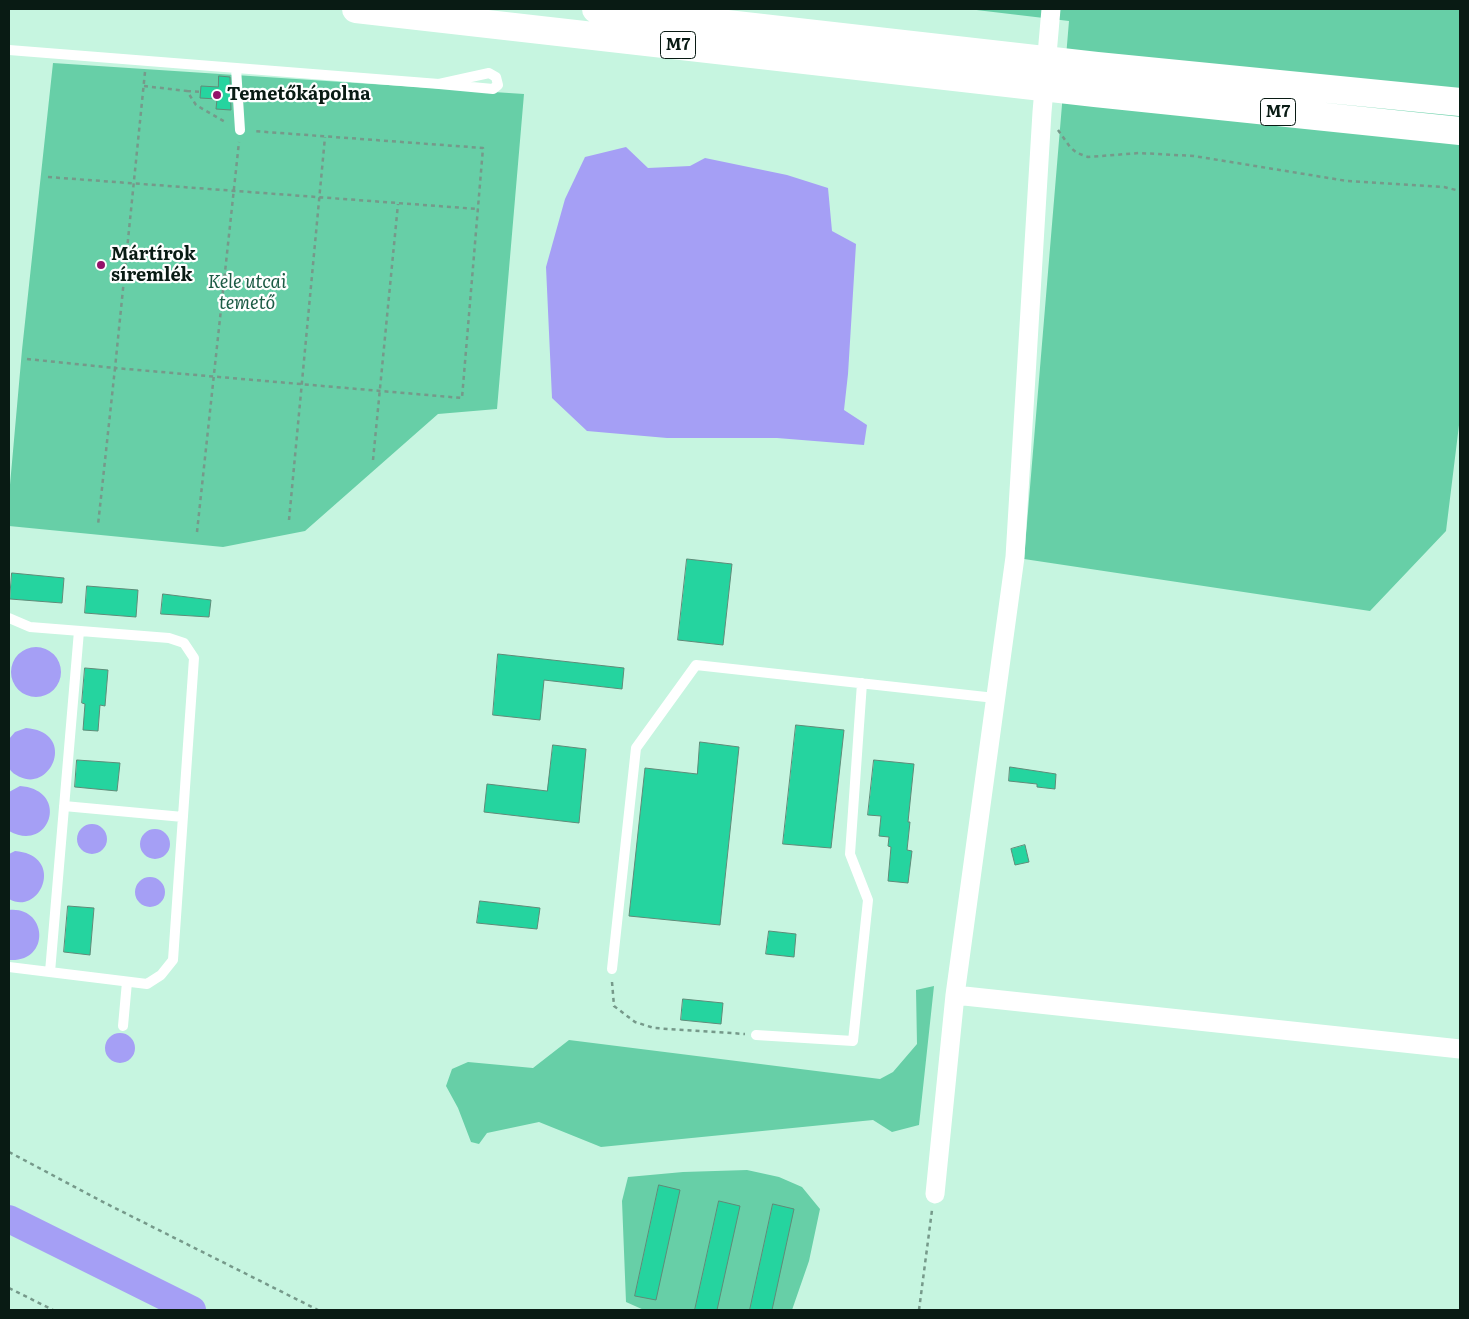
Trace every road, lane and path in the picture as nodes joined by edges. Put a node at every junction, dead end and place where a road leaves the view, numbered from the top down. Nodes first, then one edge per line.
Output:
1 (356, 9) edge
2 (596, 9) edge
3 (1051, 9) edge
4 (9, 50) edge
5 (146, 61) junction
6 (236, 68) junction
7 (439, 84) junction
8 (144, 86) junction
9 (187, 91) junction
10 (201, 92) dead end
11 (1460, 102) edge
12 (1042, 112) junction
13 (240, 130) junction
14 (1460, 130) edge
15 (325, 136) junction
16 (48, 177) dead end
17 (135, 184) junction
18 (233, 191) junction
19 (1460, 191) edge
20 (319, 197) junction
21 (398, 204) junction
22 (478, 208) junction
23 (27, 359) dead end
24 (114, 368) junction
25 (213, 377) junction
26 (301, 384) junction
27 (379, 391) junction
28 (372, 460) dead end
29 (289, 520) dead end
30 (98, 525) dead end
31 (197, 532) dead end
32 (9, 618) edge
33 (79, 631) junction
34 (862, 682) junction
35 (995, 698) junction
36 (64, 806) junction
37 (183, 817) junction
38 (9, 967) edge
39 (612, 969) joint
40 (50, 972) junction
41 (127, 982) junction
42 (955, 995) junction
43 (122, 1026) dead end
44 (756, 1035) joint
45 (1460, 1048) edge
46 (9, 1152) edge
47 (934, 1194) joint
48 (9, 1288) edge
49 (53, 1310) edge
50 (318, 1310) edge
51 (919, 1310) edge

1 - 14 highway, M7
2 - 11 highway, M7
3 - 12 street
4 - 5 lane
5 - 6 lane
5 - 8 path
6 - 7 lane
6 - 13 lane
7 - 7 lane
8 - 9 path
8 - 17 path
9 - 10 path
9 - 13 path
12 - 19 path
12 - 35 street
13 - 15 path
13 - 18 path
15 - 20 path
15 - 22 path
16 - 17 path
17 - 18 path
17 - 24 path
18 - 20 path
18 - 25 path
20 - 21 path
20 - 26 path
21 - 22 path
21 - 27 path
22 - 27 path
23 - 24 path
24 - 25 path
24 - 30 path
25 - 26 path
25 - 31 path
26 - 27 path
26 - 29 path
27 - 28 path
32 - 33 lane
33 - 36 lane
33 - 37 lane
34 - 35 lane
34 - 39 lane
34 - 44 lane
35 - 42 street
36 - 37 lane
36 - 40 lane
37 - 41 lane
38 - 40 lane
39 - 44 path
40 - 41 lane
41 - 43 lane
42 - 45 street
42 - 47 street
46 - 50 path
47 - 51 path
48 - 49 path

